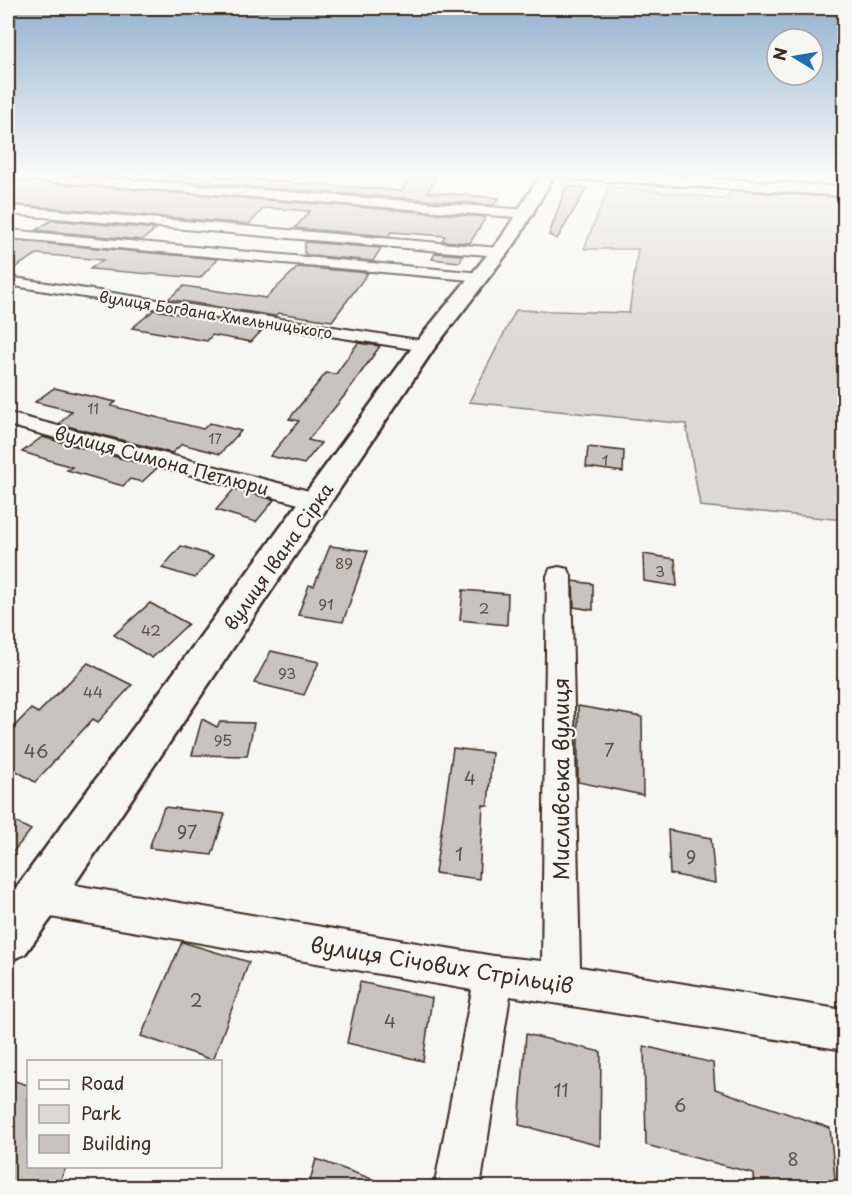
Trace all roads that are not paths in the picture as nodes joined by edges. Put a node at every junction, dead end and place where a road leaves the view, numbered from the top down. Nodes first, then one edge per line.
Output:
1 (242, 230) edge
2 (516, 230) edge
3 (8, 234) edge
4 (499, 252) junction
5 (481, 277) junction
6 (8, 281) edge
7 (424, 346) junction
8 (8, 419) edge
9 (317, 501) junction
10 (559, 576) dead end
11 (39, 897) junction
12 (8, 937) edge
13 (494, 975) junction
14 (561, 983) junction
15 (844, 1030) edge
16 (457, 1188) edge

1 - 4 street
2 - 4 street, вулиця Івана Сірка
3 - 5 street
4 - 5 street, вулиця Івана Сірка
5 - 7 street, вулиця Івана Сірка
6 - 7 street, вулиця Богдана Хмельницького
7 - 9 street, вулиця Івана Сірка
8 - 9 street, вулиця Симона Петлюри
9 - 11 street, вулиця Івана Сірка
10 - 14 street, Мисливська вулиця
11 - 12 street, вулиця Івана Сірка
11 - 13 street, вулиця Січових Стрільців
13 - 14 street, вулиця Січових Стрільців
13 - 16 street
14 - 15 street, вулиця Січових Стрільців

